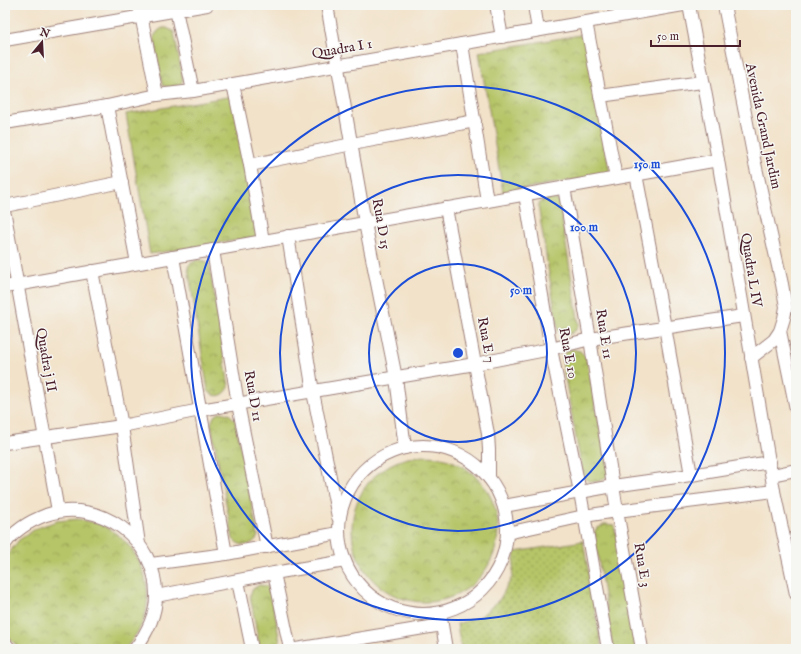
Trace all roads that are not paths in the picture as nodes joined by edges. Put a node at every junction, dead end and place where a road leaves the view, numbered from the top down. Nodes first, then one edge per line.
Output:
1 (207, 5) edge
2 (327, 5) edge
3 (496, 5) edge
4 (534, 5) edge
5 (683, 5) edge
6 (689, 5) edge
7 (724, 5) edge
8 (175, 8) edge
9 (139, 10) edge
10 (586, 22) junction
11 (538, 30) junction
12 (502, 37) junction
13 (5, 40) edge
14 (462, 44) junction
15 (337, 66) junction
16 (702, 82) junction
17 (233, 84) junction
18 (193, 91) junction
19 (156, 95) junction
20 (600, 96) junction
21 (107, 106) junction
22 (475, 121) junction
23 (5, 123) edge
24 (352, 144) junction
25 (718, 160) junction
26 (250, 165) junction
27 (636, 174) junction
28 (616, 178) junction
29 (122, 182) junction
30 (564, 187) junction
31 (525, 194) junction
32 (487, 201) junction
33 (5, 206) edge
34 (446, 208) junction
35 (5, 215) edge
36 (365, 223) junction
37 (288, 236) junction
38 (263, 241) junction
39 (213, 250) junction
40 (174, 257) junction
41 (137, 264) junction
42 (92, 271) junction
43 (18, 285) junction
44 (5, 287) edge
45 (744, 316) junction
46 (665, 327) junction
47 (780, 331) junction
48 (590, 339) junction
49 (551, 349) junction
50 (751, 358) junction
51 (475, 364) junction
52 (396, 378) junction
53 (313, 392) junction
54 (238, 404) junction
55 (796, 409) edge
56 (200, 410) junction
57 (122, 426) junction
58 (45, 438) junction
59 (5, 443) edge
60 (405, 448) junction
61 (770, 462) junction
62 (796, 470) edge
63 (691, 475) junction
64 (772, 475) junction
65 (489, 478) junction
66 (613, 486) junction
67 (774, 490) junction
68 (580, 492) junction
69 (504, 506) junction
70 (58, 511) junction
71 (616, 511) junction
72 (584, 516) junction
73 (339, 527) junction
74 (507, 533) junction
75 (5, 544) edge
76 (139, 544) junction
77 (267, 547) junction
78 (226, 554) junction
79 (345, 562) junction
80 (150, 564) junction
81 (274, 573) junction
82 (238, 581) junction
83 (796, 594) edge
84 (156, 596) junction
85 (441, 620) junction
86 (5, 643) edge
87 (10, 649) edge
88 (135, 649) edge
89 (252, 649) edge
90 (290, 649) edge
91 (296, 649) edge
92 (446, 649) edge
93 (608, 649) edge
94 (642, 649) edge

1 - 8 street
2 - 15 street, Rua D 15
3 - 12 street
4 - 11 street
5 - 10 street, Quadra I 1
6 - 16 street, Quadra L IV
7 - 47 street, Avenida Grand Jardim
8 - 9 street
8 - 18 street
9 - 13 street
9 - 19 street
10 - 11 street, Quadra I 1
10 - 20 street
11 - 12 street, Quadra I 1
12 - 14 street, Quadra I 1
14 - 15 street, Quadra I 1
14 - 22 street
15 - 17 street, Quadra I 1
15 - 24 street, Rua D 15
16 - 20 street
16 - 25 street, Quadra L IV
17 - 18 street, Quadra I 1
17 - 26 street
18 - 19 street, Quadra I 1
19 - 21 street, Quadra I 1
20 - 28 street
21 - 23 street, Quadra I 1
21 - 29 street
22 - 24 street
22 - 32 street
24 - 26 street
24 - 36 street, Rua D 15
25 - 27 street
25 - 45 street, Quadra L IV
26 - 38 street
27 - 28 street
27 - 46 street
28 - 30 street
29 - 33 street
29 - 41 street
30 - 31 street
30 - 48 street, Rua E 11
31 - 32 street
31 - 49 street, Rua E 10
32 - 34 street
34 - 36 street
34 - 51 street, Rua E 7
35 - 43 street, Quadra j II
36 - 37 street
36 - 52 street, Rua D 15
37 - 38 street
37 - 53 street
38 - 39 street
39 - 40 street
39 - 54 street, Rua D 11
40 - 41 street
40 - 56 street
41 - 42 street
42 - 43 street
42 - 57 street
43 - 44 street
43 - 58 street, Quadra j II
45 - 46 street
45 - 50 street, Quadra L IV
46 - 48 street
46 - 63 street
47 - 50 street, Avenida Grand Jardim
47 - 55 street
48 - 49 street
48 - 66 street, Rua E 11
49 - 51 street
49 - 68 street, Rua E 10
50 - 61 street, Quadra L IV
51 - 52 street
51 - 65 street, Rua E 7
52 - 53 street
52 - 60 street, Rua D 15
53 - 54 street
53 - 73 street
54 - 56 street
54 - 77 street, Rua D 11
56 - 57 street
56 - 78 street
57 - 58 street
57 - 76 street
58 - 59 street
58 - 70 street, Quadra j II
60 - 65 street
60 - 73 street
61 - 63 street
61 - 64 street, Quadra L IV
62 - 64 street
63 - 66 street
64 - 67 street, Quadra L IV
65 - 69 street
66 - 68 street
66 - 71 street, Rua E 3
67 - 71 street
67 - 83 street, Quadra L IV
68 - 69 street
68 - 72 street, Rua E 10
69 - 74 street
70 - 75 street
70 - 76 street
71 - 72 street
71 - 94 street, Rua E 3
72 - 74 street
72 - 93 street, Rua E 10
73 - 77 street
73 - 79 street
74 - 85 street
76 - 80 street
77 - 78 street
78 - 80 street
79 - 81 street
79 - 85 street
80 - 84 street
81 - 82 street
81 - 90 street
82 - 84 street
82 - 89 street
84 - 88 street
85 - 91 street
85 - 92 street
86 - 87 street

